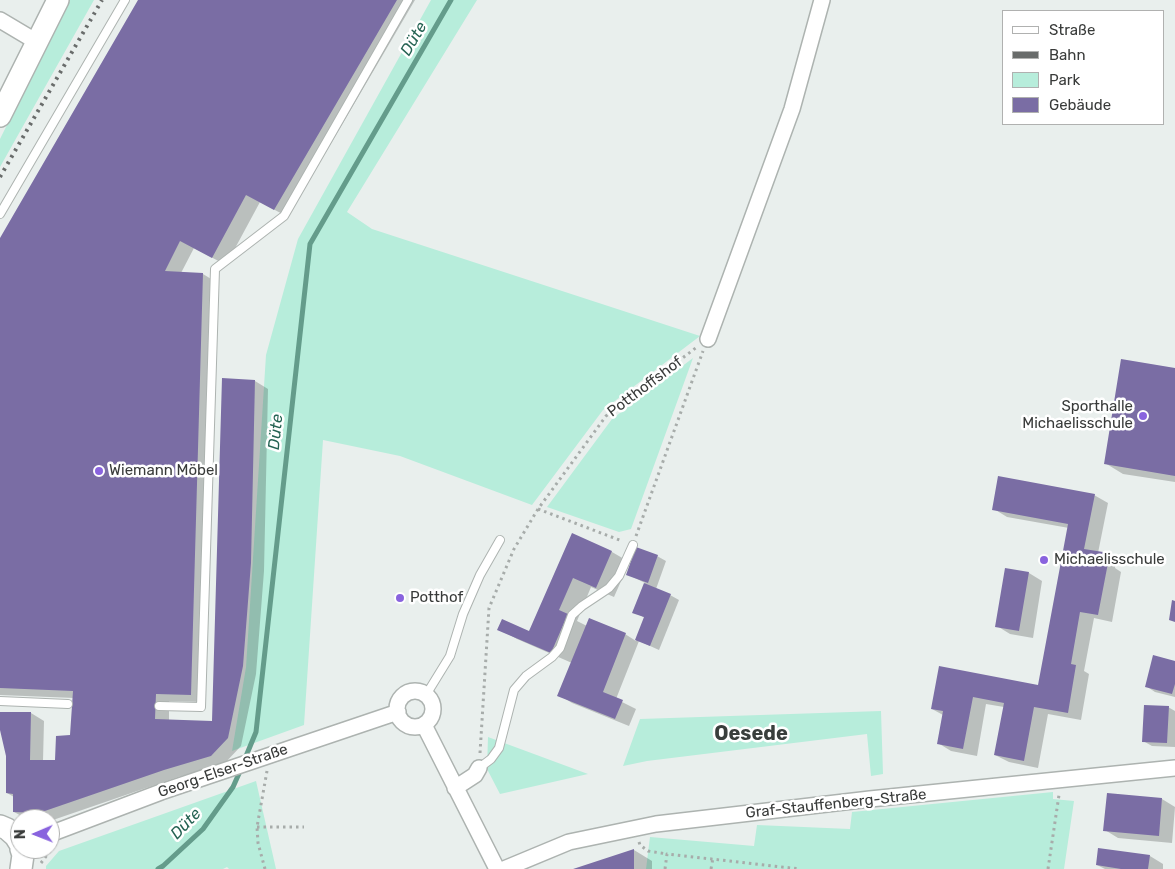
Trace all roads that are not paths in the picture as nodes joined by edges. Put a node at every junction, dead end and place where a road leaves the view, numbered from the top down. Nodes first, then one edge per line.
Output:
1 (58, 0) edge
2 (125, 0) edge
3 (408, 0) edge
4 (822, 0) edge
5 (0, 20) edge
6 (37, 42) junction
7 (0, 116) edge
8 (0, 214) edge
9 (708, 339) road end
10 (500, 540) dead end
11 (633, 546) road end
12 (426, 695) junction
13 (0, 701) edge
14 (68, 704) dead end
15 (159, 706) dead end
16 (398, 712) junction
17 (424, 725) junction
18 (480, 768) joint
19 (1175, 768) edge
20 (455, 788) junction
21 (60, 830) edge
22 (497, 869) edge
23 (504, 869) edge

1 - 6 main road
2 - 8 lane
3 - 15 lane
4 - 9 street
5 - 6 street
6 - 7 main road
10 - 12 lane
11 - 18 lane
12 - 16 street
12 - 17 street
13 - 14 lane
16 - 17 street
16 - 21 street, Georg-Elser-Straße
17 - 20 street
18 - 20 street
19 - 23 street, Graf-Stauffenberg-Straße
20 - 22 street

